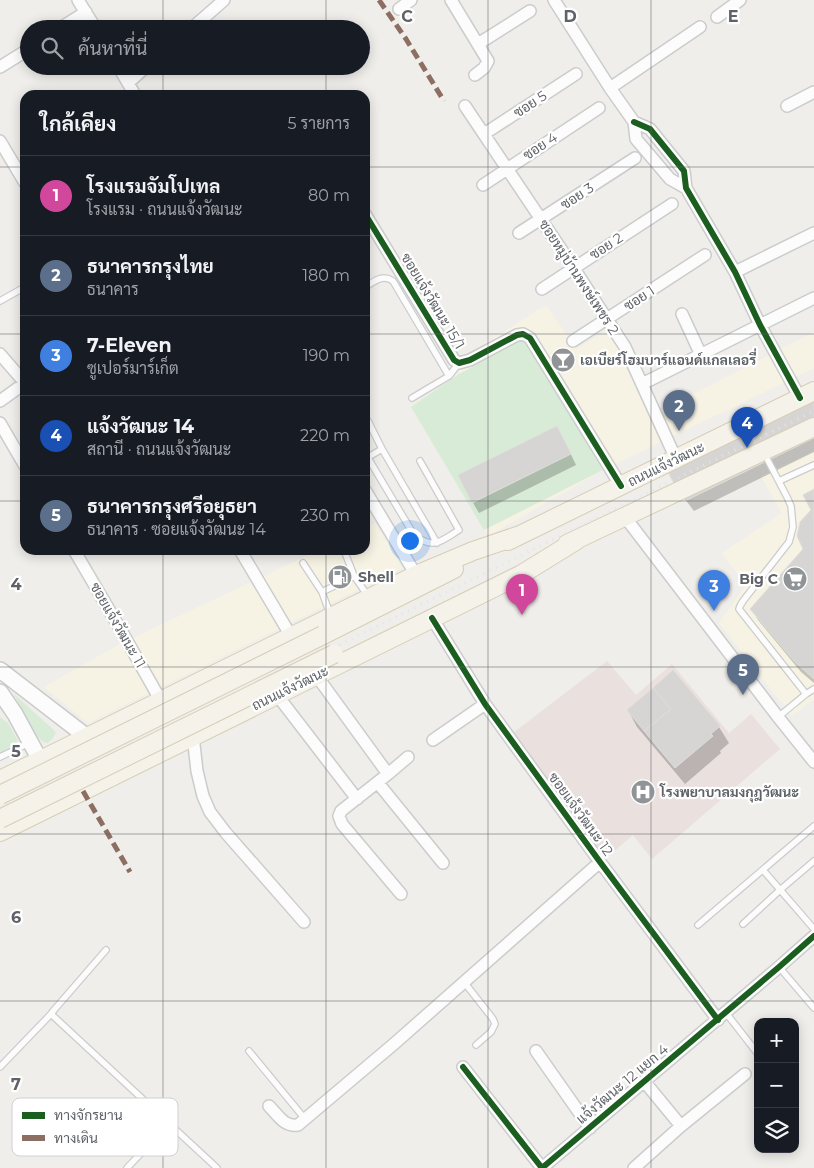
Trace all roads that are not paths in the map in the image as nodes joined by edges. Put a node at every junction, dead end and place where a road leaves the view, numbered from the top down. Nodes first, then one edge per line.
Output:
1 (78, 0) edge
2 (224, 0) edge
3 (411, 0) edge
4 (450, 0) edge
5 (555, 0) edge
6 (740, 0) edge
7 (399, 9) dead end
8 (530, 11) dead end
9 (86, 12) junction
10 (717, 16) dead end
11 (73, 20) edge
12 (91, 20) edge
13 (201, 20) edge
14 (700, 27) dead end
15 (478, 44) junction
16 (20, 55) edge
17 (0, 68) edge
18 (576, 74) dead end
19 (123, 75) edge
20 (137, 75) edge
21 (475, 76) dead end
22 (128, 83) junction
23 (610, 88) junction
24 (132, 90) edge
25 (814, 92) edge
26 (465, 106) dead end
27 (787, 106) dead end
28 (599, 108) dead end
29 (634, 122) junction
30 (484, 134) junction
31 (0, 140) edge
32 (635, 158) dead end
33 (507, 168) junction
34 (20, 174) edge
35 (483, 184) dead end
36 (686, 188) junction
37 (672, 204) dead end
38 (541, 220) junction
39 (370, 222) edge
40 (519, 233) dead end
41 (814, 233) edge
42 (706, 255) dead end
43 (573, 268) junction
44 (735, 272) junction
45 (370, 284) edge
46 (542, 289) dead end
47 (20, 290) edge
48 (814, 298) edge
49 (0, 301) edge
50 (682, 314) dead end
51 (607, 319) junction
52 (760, 325) junction
53 (573, 341) dead end
54 (0, 354) edge
55 (701, 355) junction
56 (459, 363) junction
57 (449, 376) junction
58 (20, 377) edge
59 (642, 384) junction
60 (20, 387) edge
61 (807, 394) edge
62 (412, 398) dead end
63 (0, 401) edge
64 (0, 423) edge
65 (370, 425) edge
66 (814, 427) edge
67 (382, 450) junction
68 (763, 452) junction
69 (370, 456) edge
70 (20, 457) edge
71 (676, 459) junction
72 (420, 461) dead end
73 (370, 464) edge
74 (814, 465) edge
75 (779, 481) junction
76 (621, 486) junction
77 (370, 498) edge
78 (625, 517) junction
79 (414, 535) junction
80 (517, 536) junction
81 (395, 540) junction
82 (577, 540) junction
83 (436, 543) junction
84 (77, 555) edge
85 (243, 555) edge
86 (346, 555) edge
87 (302, 564) dead end
88 (416, 575) junction
89 (354, 576) junction
90 (322, 592) junction
91 (369, 598) junction
92 (331, 616) junction
93 (432, 618) junction
94 (291, 636) junction
95 (0, 670) edge
96 (316, 675) junction
97 (814, 689) edge
98 (0, 692) edge
99 (806, 694) junction
100 (277, 695) junction
101 (161, 701) junction
102 (485, 704) junction
103 (778, 717) junction
104 (109, 726) junction
105 (193, 736) junction
106 (87, 737) junction
107 (433, 740) dead end
108 (30, 742) junction
109 (408, 757) dead end
110 (0, 758) edge
111 (40, 760) junction
112 (814, 762) edge
113 (132, 766) junction
114 (388, 774) junction
115 (0, 780) edge
116 (378, 783) junction
117 (0, 784) edge
118 (0, 795) edge
119 (357, 799) junction
120 (60, 802) junction
121 (3, 826) edge
122 (814, 826) edge
123 (814, 861) edge
124 (600, 862) junction
125 (443, 863) dead end
126 (763, 870) junction
127 (780, 890) junction
128 (402, 894) dead end
129 (304, 922) dead end
130 (743, 924) dead end
131 (698, 925) dead end
132 (814, 929) edge
133 (814, 936) edge
134 (106, 950) dead end
135 (779, 967) junction
136 (464, 982) junction
137 (814, 1008) edge
138 (51, 1014) junction
139 (722, 1016) junction
140 (476, 1045) dead end
141 (754, 1050) edge
142 (249, 1051) dead end
143 (536, 1051) dead end
144 (0, 1067) edge
145 (463, 1068) dead end
146 (745, 1074) dead end
147 (644, 1081) junction
148 (141, 1098) edge
149 (269, 1106) dead end
150 (305, 1119) junction
151 (681, 1126) junction
152 (590, 1128) junction
153 (178, 1132) edge
154 (138, 1156) edge
155 (127, 1168) edge
156 (217, 1168) edge
157 (542, 1168) edge
158 (634, 1168) edge

1 - 9 street
2 - 13 street
3 - 7 street
4 - 15 street
5 - 23 street
6 - 10 street
8 - 15 street
9 - 11 street
9 - 12 street
14 - 23 street
15 - 21 street
16 - 17 street
18 - 30 street, ซอย 5
19 - 22 street
20 - 22 street
22 - 24 street
23 - 29 street
25 - 27 street
26 - 30 street, ซอยหมู่บ้านพงษ์เพชร 2
28 - 33 street, ซอย 4
29 - 36 street
29 - 36 street
30 - 33 street, ซอยหมู่บ้านพงษ์เพชร 2
31 - 34 street
32 - 38 street, ซอย 3
33 - 35 street, ซอย 4
33 - 38 street, ซอยหมู่บ้านพงษ์เพชร 2
36 - 44 street
37 - 43 street, ซอย 2
38 - 40 street, ซอย 3
38 - 43 street, ซอยหมู่บ้านพงษ์เพชร 2
39 - 56 street, ซอยแจ้งวัฒนะ 15/1
41 - 44 street
42 - 51 street, ซอย 1
43 - 46 street, ซอย 2
43 - 51 street, ซอยหมู่บ้านพงษ์เพชร 2
44 - 52 street
45 - 57 lane
47 - 49 lane
48 - 52 street
50 - 55 street
51 - 53 street, ซอย 1
51 - 59 street, ซอยหมู่บ้านพงษ์เพชร 2
52 - 55 street
52 - 61 street
54 - 58 street
55 - 59 street
56 - 57 lane
56 - 76 street, ซอยแจ้งวัฒนะ 15/1
57 - 62 lane
59 - 71 street, ซอยหมู่บ้านพงษ์เพชร 2
60 - 63 street
61 - 71 main road, ถนนแจ้งวัฒนะ
64 - 70 street
65 - 67 lane
66 - 68 main road, ถนนแจ้งวัฒนะ
67 - 69 lane
67 - 83 lane
68 - 75 lane
68 - 78 main road, ถนนแจ้งวัฒนะ
71 - 76 main road, ถนนแจ้งวัฒนะ
72 - 83 lane
73 - 79 lane
74 - 75 lane
75 - 99 lane
76 - 80 main road, ถนนแจ้งวัฒนะ
77 - 81 street
78 - 82 main road, ถนนแจ้งวัฒนะ
78 - 103 street
79 - 81 lane
79 - 83 lane
80 - 88 main road, ถนนแจ้งวัฒนะ
80 - 118 main road, ถนนแจ้งวัฒนะ, bridge
81 - 88 street
82 - 93 main road, ถนนแจ้งวัฒนะ
82 - 121 main road, ถนนแจ้งวัฒนะ, bridge
84 - 101 street, ซอยแจ้งวัฒนะ 11
85 - 94 street
86 - 89 lane
87 - 90 lane
88 - 91 main road, ถนนแจ้งวัฒนะ
89 - 90 lane
89 - 91 lane
90 - 92 lane
91 - 92 main road, ถนนแจ้งวัฒนะ
92 - 94 main road, ถนนแจ้งวัฒนะ
93 - 96 main road, ถนนแจ้งวัฒนะ
93 - 102 street, ซอยแจ้งวัฒนะ 12
94 - 101 main road, ถนนแจ้งวัฒนะ
95 - 106 street
96 - 100 main road, ถนนแจ้งวัฒนะ
96 - 114 street
97 - 99 lane
98 - 108 street
99 - 103 lane
100 - 105 main road, ถนนแจ้งวัฒนะ
100 - 119 street
101 - 104 main road, ถนนแจ้งวัฒนะ
102 - 107 street
102 - 124 street, ซอยแจ้งวัฒนะ 12
103 - 112 street
104 - 106 main road, ถนนแจ้งวัฒนะ
104 - 113 main road
105 - 113 main road, ถนนแจ้งวัฒนะ
105 - 129 street
106 - 111 main road, ถนนแจ้งวัฒนะ
108 - 110 lane
108 - 111 street
109 - 114 street
111 - 115 main road, ถนนแจ้งวัฒนะ
111 - 120 main road
113 - 120 main road, ถนนแจ้งวัฒนะ
114 - 116 street
116 - 119 street
116 - 125 street
117 - 121 main road
119 - 128 street
120 - 121 main road, ถนนแจ้งวัฒนะ
122 - 126 lane
123 - 127 lane
124 - 136 street
124 - 139 street, ซอยแจ้งวัฒนะ 12
126 - 127 lane
126 - 131 lane
127 - 130 lane
127 - 132 lane
133 - 135 street, แจ้งวัฒนะ 12 แยก 4
134 - 138 lane
135 - 137 lane
135 - 139 street, แจ้งวัฒนะ 12 แยก 4
136 - 140 lane
136 - 150 street
138 - 144 lane
138 - 148 lane
139 - 141 lane
139 - 147 street, แจ้งวัฒนะ 12 แยก 4
142 - 150 lane
143 - 152 street
145 - 157 street
146 - 151 street
147 - 151 street
147 - 152 street, แจ้งวัฒนะ 12 แยก 4
149 - 150 street
151 - 158 street
152 - 157 street, แจ้งวัฒนะ 12 แยก 4
153 - 156 lane
154 - 155 lane

